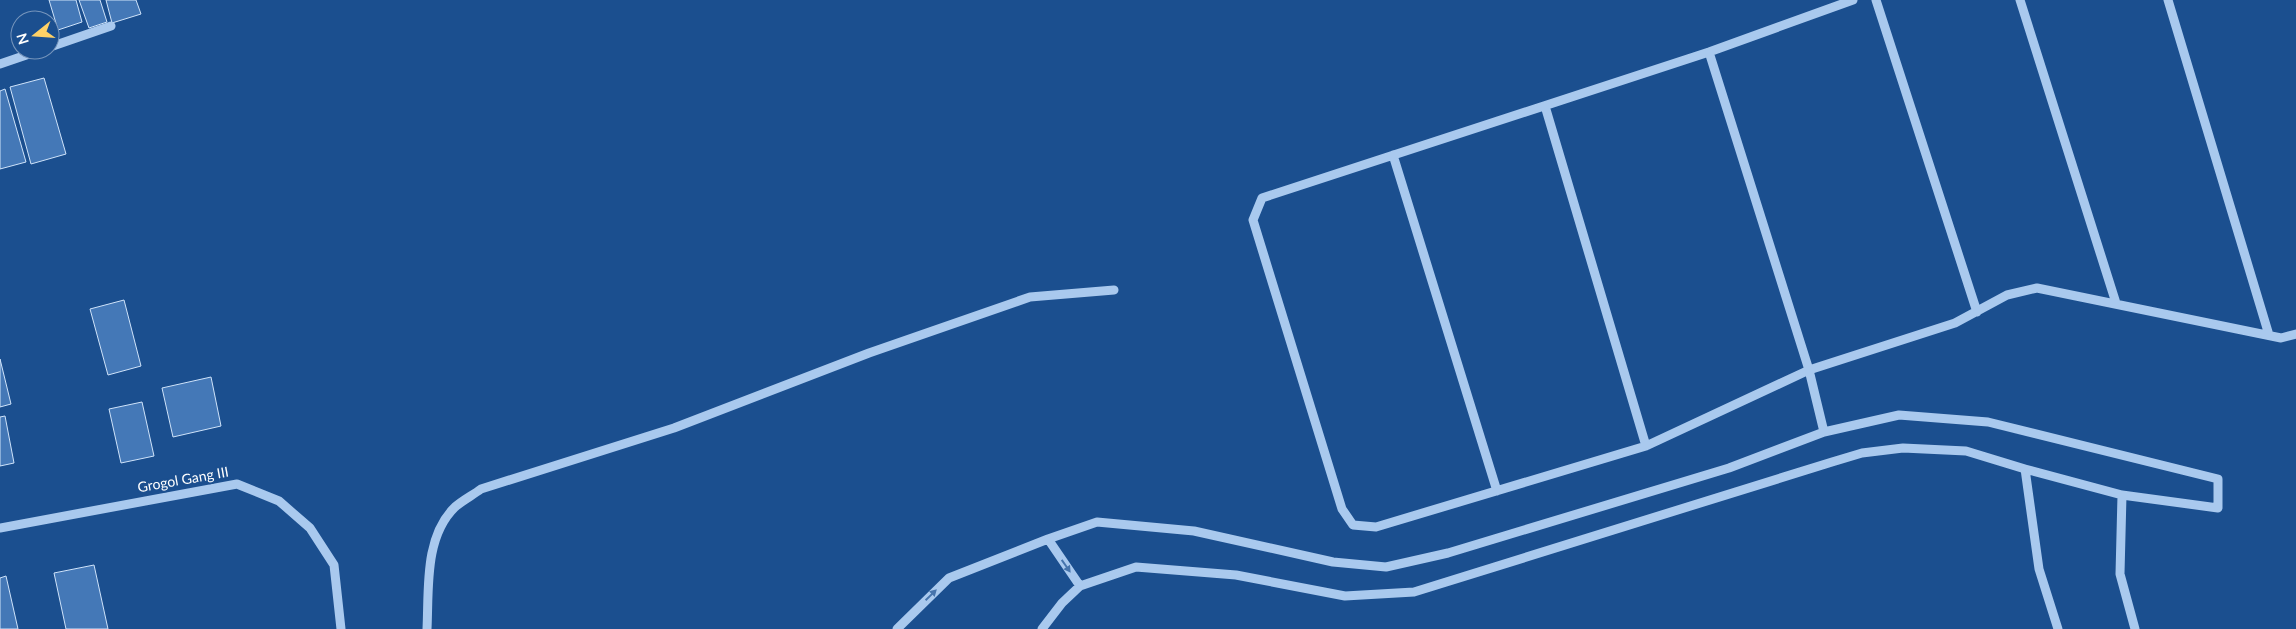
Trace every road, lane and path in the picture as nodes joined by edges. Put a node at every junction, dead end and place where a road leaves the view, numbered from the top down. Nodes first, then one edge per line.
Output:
1 (1853, 0) edge
2 (1876, 0) edge
3 (2020, 0) edge
4 (2168, 0) edge
5 (111, 26) dead end
6 (60, 44) edge
7 (1709, 52) junction
8 (12, 60) edge
9 (0, 64) edge
10 (1545, 106) junction
11 (1393, 155) junction
12 (1114, 290) dead end
13 (2116, 303) junction
14 (1977, 312) junction
15 (2296, 334) edge
16 (2269, 335) junction
17 (1809, 370) junction
18 (1824, 432) junction
19 (1646, 446) junction
20 (2025, 469) junction
21 (1496, 491) junction
22 (2122, 495) junction
23 (0, 528) edge
24 (1048, 539) junction
25 (1080, 586) junction
26 (340, 629) edge
27 (427, 629) edge
28 (896, 629) edge
29 (1042, 629) edge
30 (2058, 629) edge
31 (2135, 629) edge

1 - 7 street
2 - 14 street
3 - 13 street
4 - 16 street
5 - 6 street
7 - 10 street
7 - 17 street
8 - 9 street
10 - 11 street
10 - 19 street
11 - 21 street
11 - 21 street
12 - 27 street
13 - 14 street
13 - 16 street
14 - 17 street
15 - 16 street
17 - 18 street
17 - 19 street
18 - 22 street
18 - 24 street
19 - 21 street
20 - 22 street
20 - 25 street
20 - 30 street
22 - 31 street
23 - 26 street, Grogol Gang III
24 -> 25 street
28 -> 24 street
25 - 29 street

